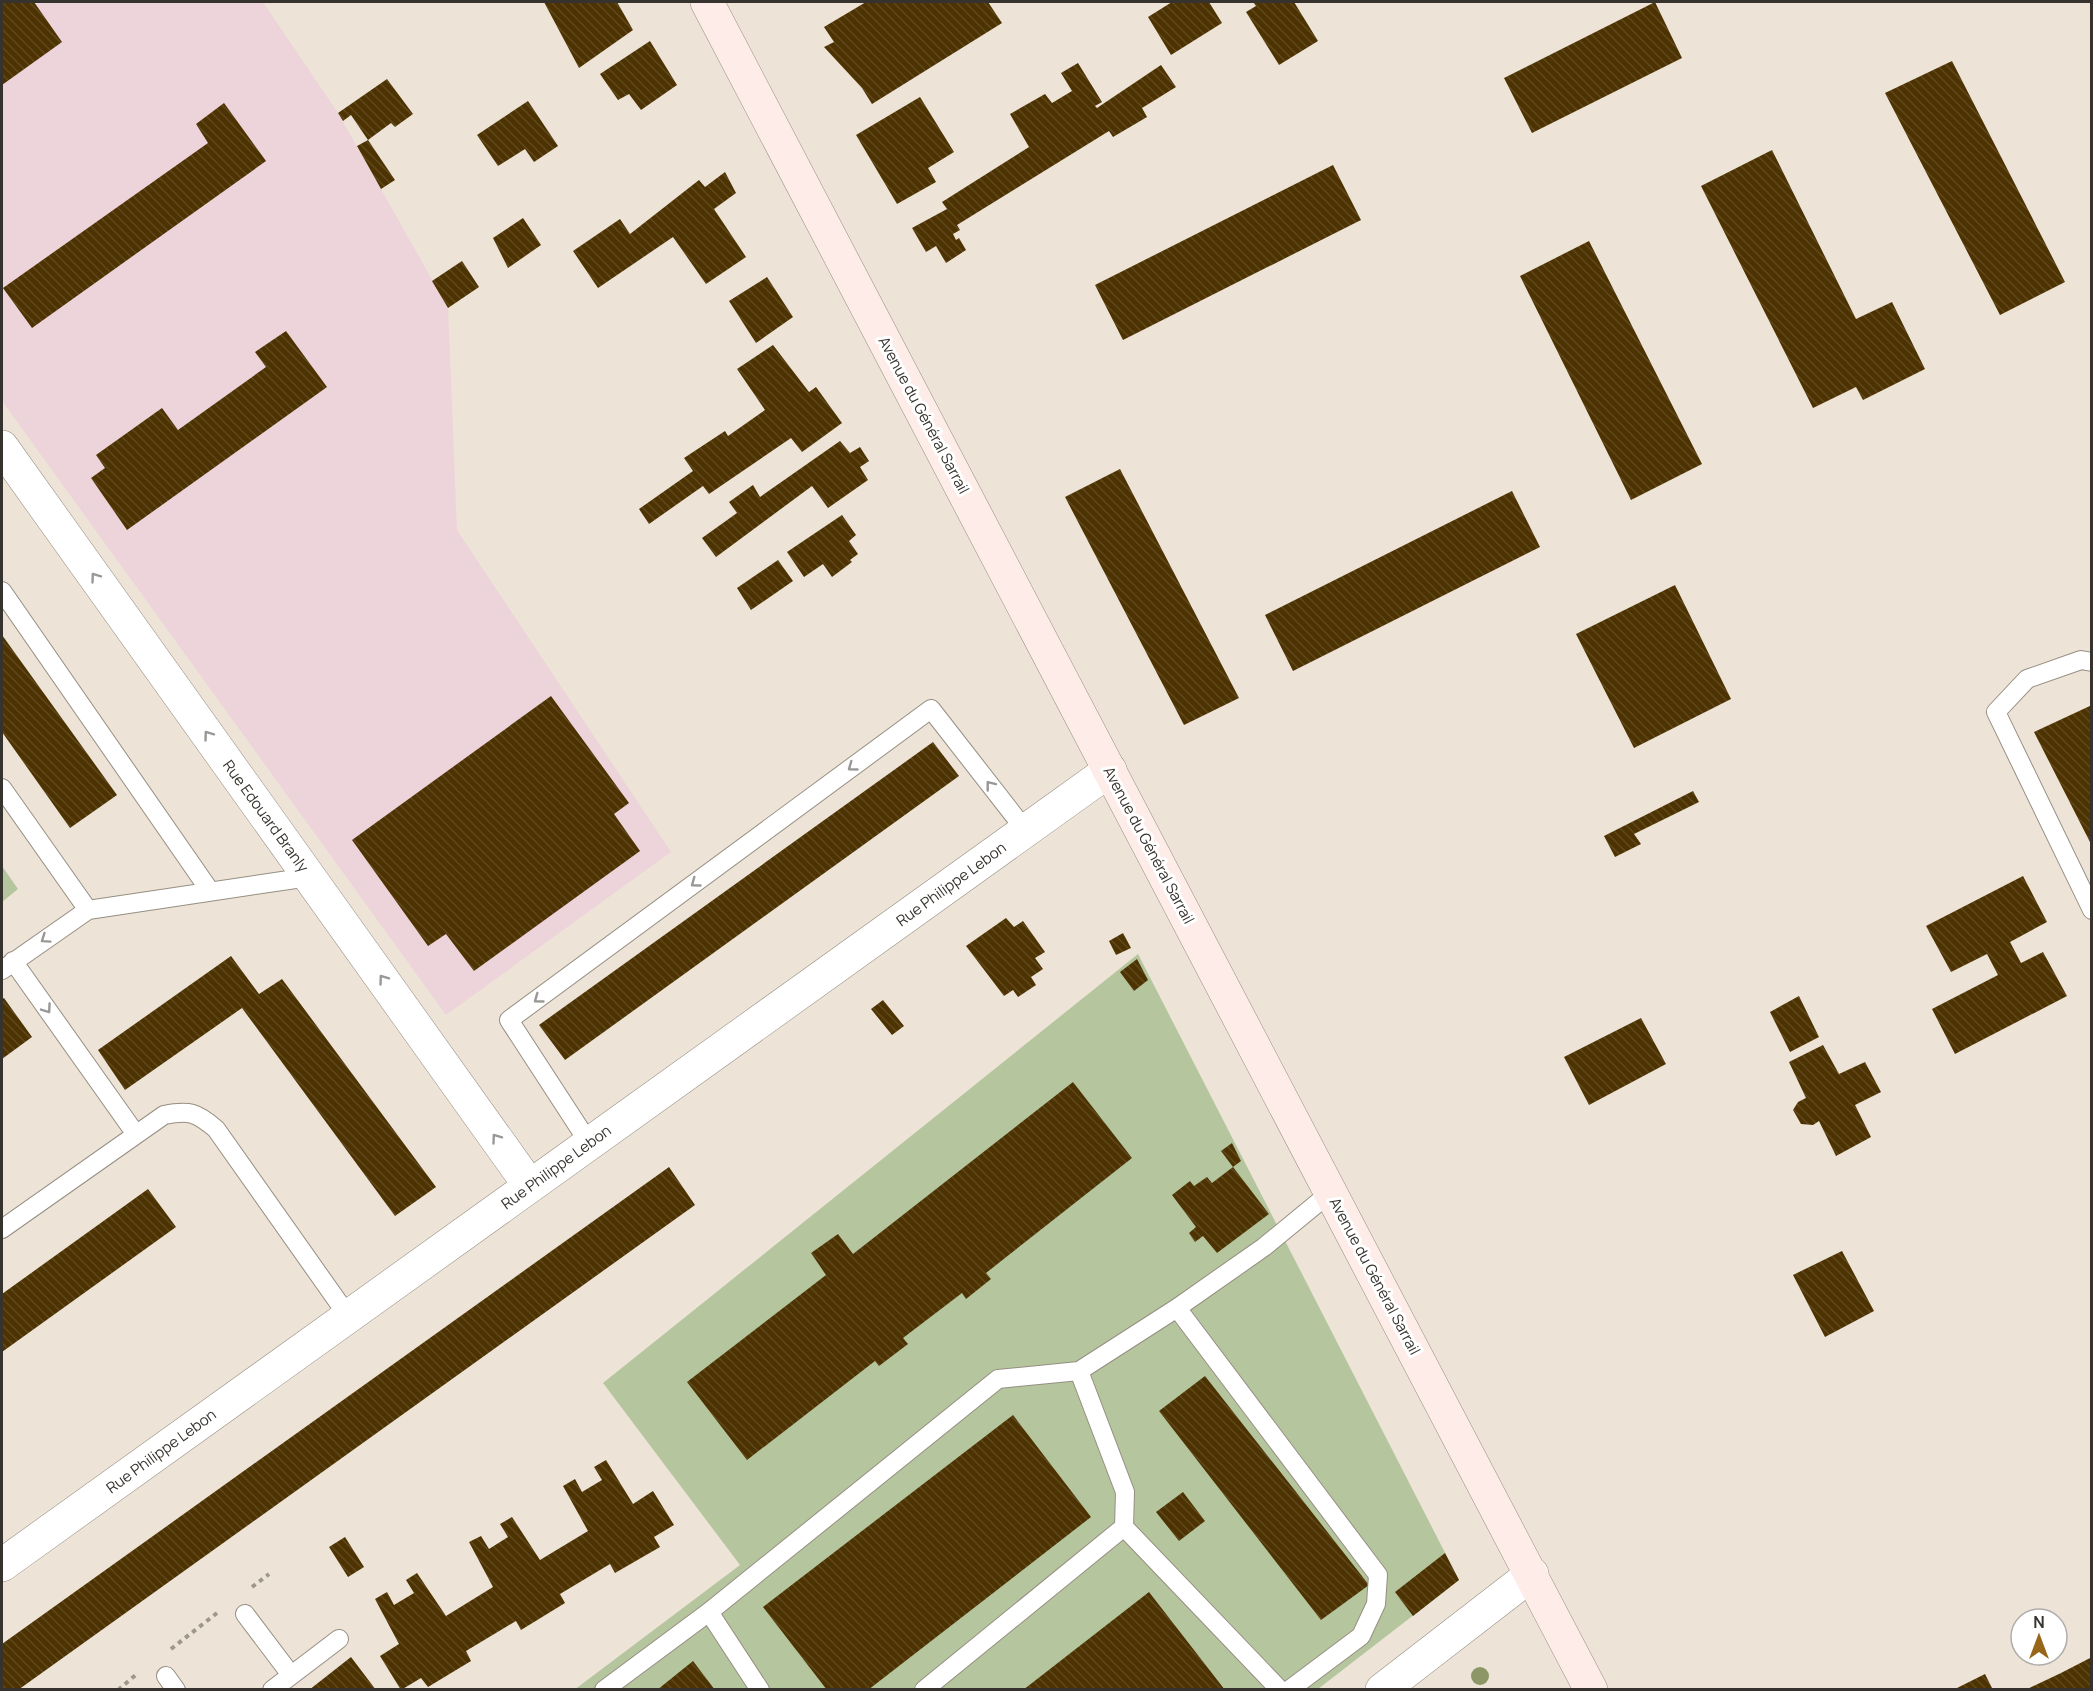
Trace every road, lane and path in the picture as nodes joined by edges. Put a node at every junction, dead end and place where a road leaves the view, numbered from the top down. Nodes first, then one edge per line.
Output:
1 (707, 2) edge
2 (2, 447) edge
3 (2, 591) edge
4 (2091, 662) edge
5 (1110, 770) junction
6 (2, 788) edge
7 (1026, 831) junction
8 (309, 877) junction
9 (210, 891) junction
10 (88, 910) junction
11 (2091, 910) edge
12 (7, 965) edge
13 (135, 1133) junction
14 (589, 1143) junction
15 (530, 1186) junction
16 (1331, 1192) junction
17 (2, 1229) edge
18 (1177, 1308) junction
19 (348, 1316) junction
20 (1079, 1371) junction
21 (1124, 1527) junction
22 (2, 1565) edge
23 (269, 1574) dead end
24 (1532, 1574) junction
25 (243, 1593) dead end
26 (226, 1606) dead end
27 (709, 1612) junction
28 (245, 1614) dead end
29 (339, 1639) dead end
30 (164, 1654) dead end
31 (146, 1668) dead end
32 (291, 1675) junction
33 (118, 1689) edge
34 (272, 1689) edge
35 (604, 1689) edge
36 (760, 1689) edge
37 (924, 1689) edge
38 (1280, 1689) edge
39 (1289, 1689) edge
40 (1382, 1689) edge
41 (1591, 1689) edge

1 - 5 main road, Avenue du Général Sarrail
8 -> 2 street, Rue Edouard Branly
3 - 9 lane
4 - 11 lane
5 - 7 street, Rue Philippe Lebon
5 - 16 main road, Avenue du Général Sarrail
6 - 10 lane
7 - 14 street, Rue Philippe Lebon
7 -> 14 lane
8 - 9 lane
15 -> 8 street, Rue Edouard Branly
9 - 10 lane
10 -> 12 lane
12 -> 13 lane
13 - 17 lane
13 - 19 lane
14 - 15 street, Rue Philippe Lebon
15 - 19 street, Rue Philippe Lebon
16 - 18 lane
16 - 24 main road, Avenue du Général Sarrail
18 - 20 lane
18 - 39 lane
19 - 22 street, Rue Philippe Lebon
20 - 21 lane
20 - 27 lane
21 - 37 lane
21 - 38 lane
23 - 25 path
24 - 40 street
24 - 41 main road, Avenue du Général Sarrail
26 - 30 path
27 - 35 lane
27 - 36 lane
28 - 32 lane
29 - 32 lane
31 - 33 path
32 - 34 lane

